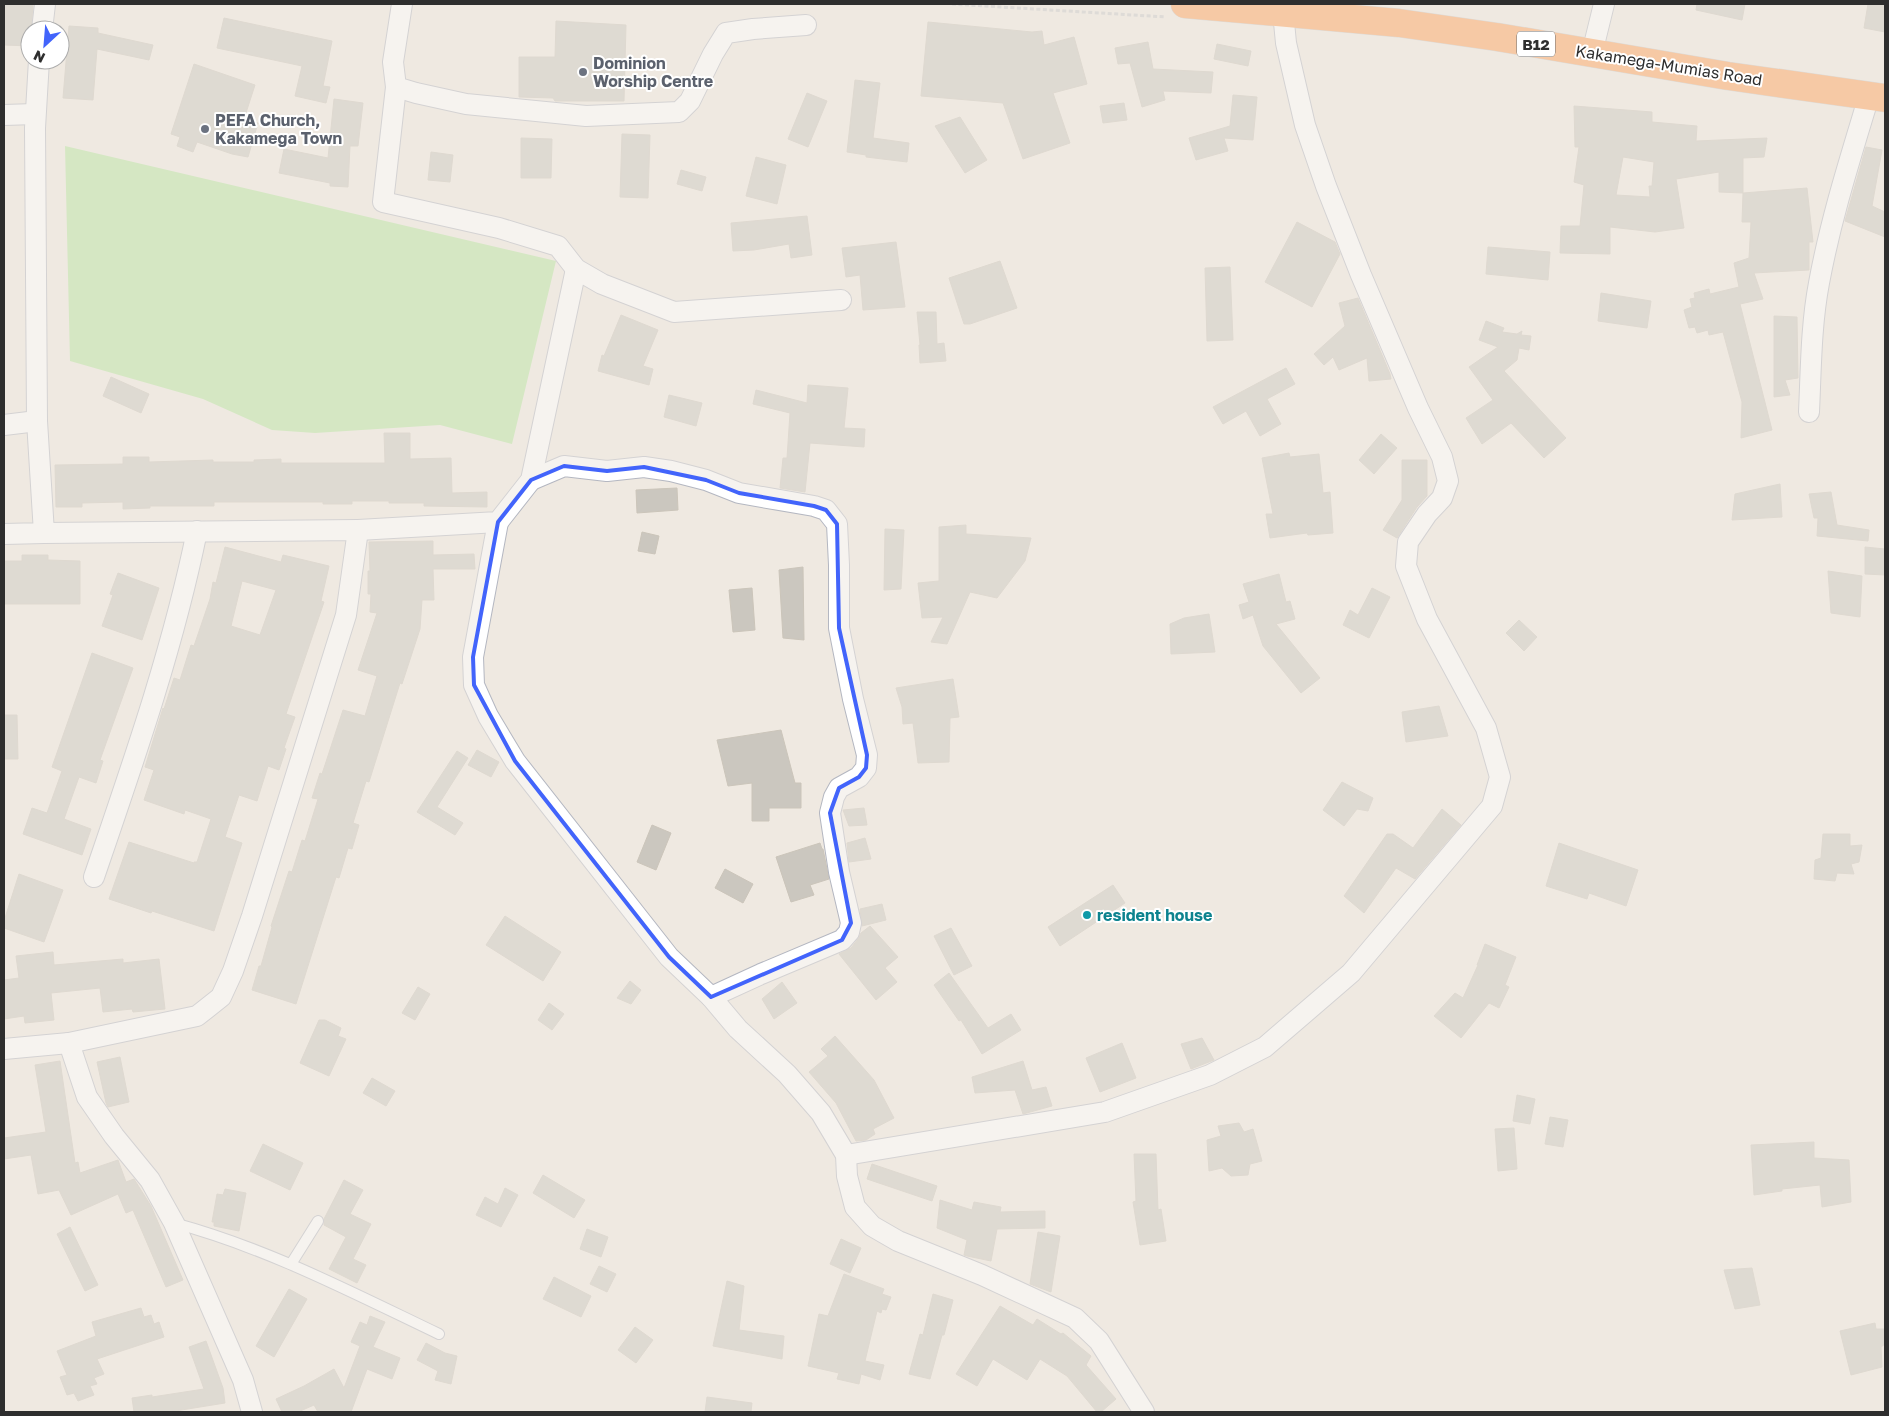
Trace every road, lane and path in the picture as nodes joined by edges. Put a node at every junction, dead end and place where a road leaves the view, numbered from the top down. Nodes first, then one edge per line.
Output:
1 (45, 4) edge
2 (402, 4) edge
3 (1185, 4) edge
4 (1604, 4) edge
5 (1283, 12) junction
6 (43, 20) edge
7 (806, 25) dead end
8 (1592, 53) junction
9 (38, 70) edge
10 (396, 87) junction
11 (1877, 97) edge
12 (35, 114) junction
13 (4, 115) edge
14 (576, 269) junction
15 (841, 300) dead end
16 (1809, 412) dead end
17 (37, 420) junction
18 (4, 425) edge
19 (531, 480) junction
20 (498, 522) junction
21 (358, 530) junction
22 (197, 531) junction
23 (44, 533) junction
24 (4, 534) edge
25 (94, 877) dead end
26 (711, 997) junction
27 (69, 1043) junction
28 (4, 1048) edge
29 (846, 1155) junction
30 (318, 1221) dead end
31 (174, 1223) junction
32 (291, 1264) junction
33 (440, 1334) dead end
34 (1141, 1411) edge
35 (252, 1412) edge

1 - 6 street
2 - 10 street
3 - 5 highway, Kakamega-Mumias Road / B12
4 - 8 street
5 - 8 highway, Kakamega-Mumias Road / B12
5 - 29 street
7 - 10 street
8 - 11 highway, Kakamega-Mumias Road / B12
9 - 12 street
10 - 14 street
11 - 16 street
12 - 13 street
12 - 17 street
14 - 15 street
14 - 19 street
17 - 18 street
17 - 23 street
19 - 20 street
19 - 26 street
20 - 21 street
20 - 26 street
21 - 22 street
21 - 27 street
22 - 23 street
22 - 25 street
23 - 24 street
26 - 29 street
27 - 28 street
27 - 31 street
29 - 34 street
30 - 32 lane
31 - 32 lane
31 - 35 street
32 - 33 lane

